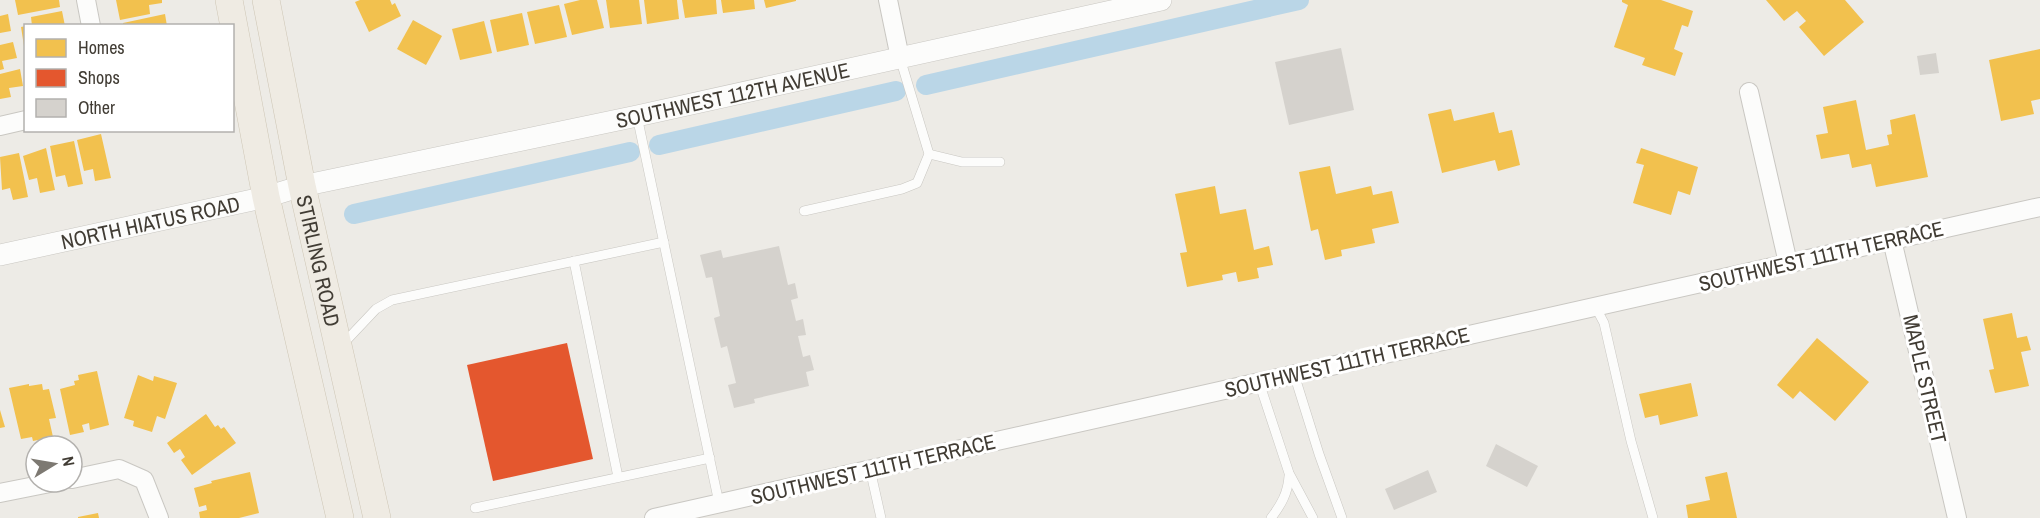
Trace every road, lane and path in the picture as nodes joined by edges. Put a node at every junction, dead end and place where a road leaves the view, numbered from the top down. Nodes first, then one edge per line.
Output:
1 (86, 0) edge
2 (229, 0) edge
3 (266, 0) edge
4 (888, 0) edge
5 (1161, 0) edge
6 (91, 24) edge
7 (234, 24) edge
8 (234, 27) edge
9 (900, 58) junction
10 (1749, 92) dead end
11 (637, 116) junction
12 (24, 120) edge
13 (0, 126) edge
14 (929, 154) junction
15 (1000, 162) dead end
16 (302, 186) junction
17 (266, 197) junction
18 (2040, 207) edge
19 (804, 211) dead end
20 (1892, 240) junction
21 (664, 242) junction
22 (0, 255) edge
23 (574, 261) junction
24 (1788, 263) junction
25 (1595, 306) junction
26 (339, 348) junction
27 (1294, 374) junction
28 (1259, 382) junction
29 (710, 458) junction
30 (870, 469) junction
31 (1289, 473) junction
32 (84, 476) edge
33 (618, 477) junction
34 (24, 488) edge
35 (0, 493) edge
36 (719, 503) junction
37 (475, 508) dead end
38 (159, 518) edge
39 (340, 518) edge
40 (377, 518) edge
41 (654, 518) edge
42 (881, 518) edge
43 (1271, 518) edge
44 (1313, 518) edge
45 (1342, 518) edge
46 (1653, 518) edge
47 (1957, 518) edge

1 - 6 street
2 - 7 main road, STIRLING ROAD
3 - 16 main road, STIRLING ROAD
4 - 9 street
5 - 9 street, SOUTHWEST 112TH AVENUE
8 - 17 main road, STIRLING ROAD
9 - 11 street, SOUTHWEST 112TH AVENUE
9 - 14 lane
10 - 24 street
11 - 16 street, SOUTHWEST 112TH AVENUE
11 - 21 lane
12 - 13 street
14 - 15 lane
14 - 19 lane
16 - 17 street, NORTH HIATUS ROAD
16 - 26 main road, STIRLING ROAD
17 - 22 street, NORTH HIATUS ROAD
17 - 39 main road, STIRLING ROAD
18 - 20 street, SOUTHWEST 111TH TERRACE
20 - 24 street, SOUTHWEST 111TH TERRACE
20 - 47 street, MAPLE STREET
21 - 23 lane
21 - 29 lane
23 - 26 lane
23 - 33 lane
24 - 25 street, SOUTHWEST 111TH TERRACE
25 - 27 street, SOUTHWEST 111TH TERRACE
25 - 46 lane
26 - 40 main road, STIRLING ROAD
27 - 28 street, SOUTHWEST 111TH TERRACE
27 - 45 lane
28 - 30 street, SOUTHWEST 111TH TERRACE
28 - 31 lane
29 - 33 lane
29 - 36 lane
30 - 36 street, SOUTHWEST 111TH TERRACE
30 - 42 lane
31 - 43 lane
31 - 44 lane
32 - 38 street
33 - 37 lane
34 - 35 street
36 - 41 street, SOUTHWEST 111TH TERRACE

